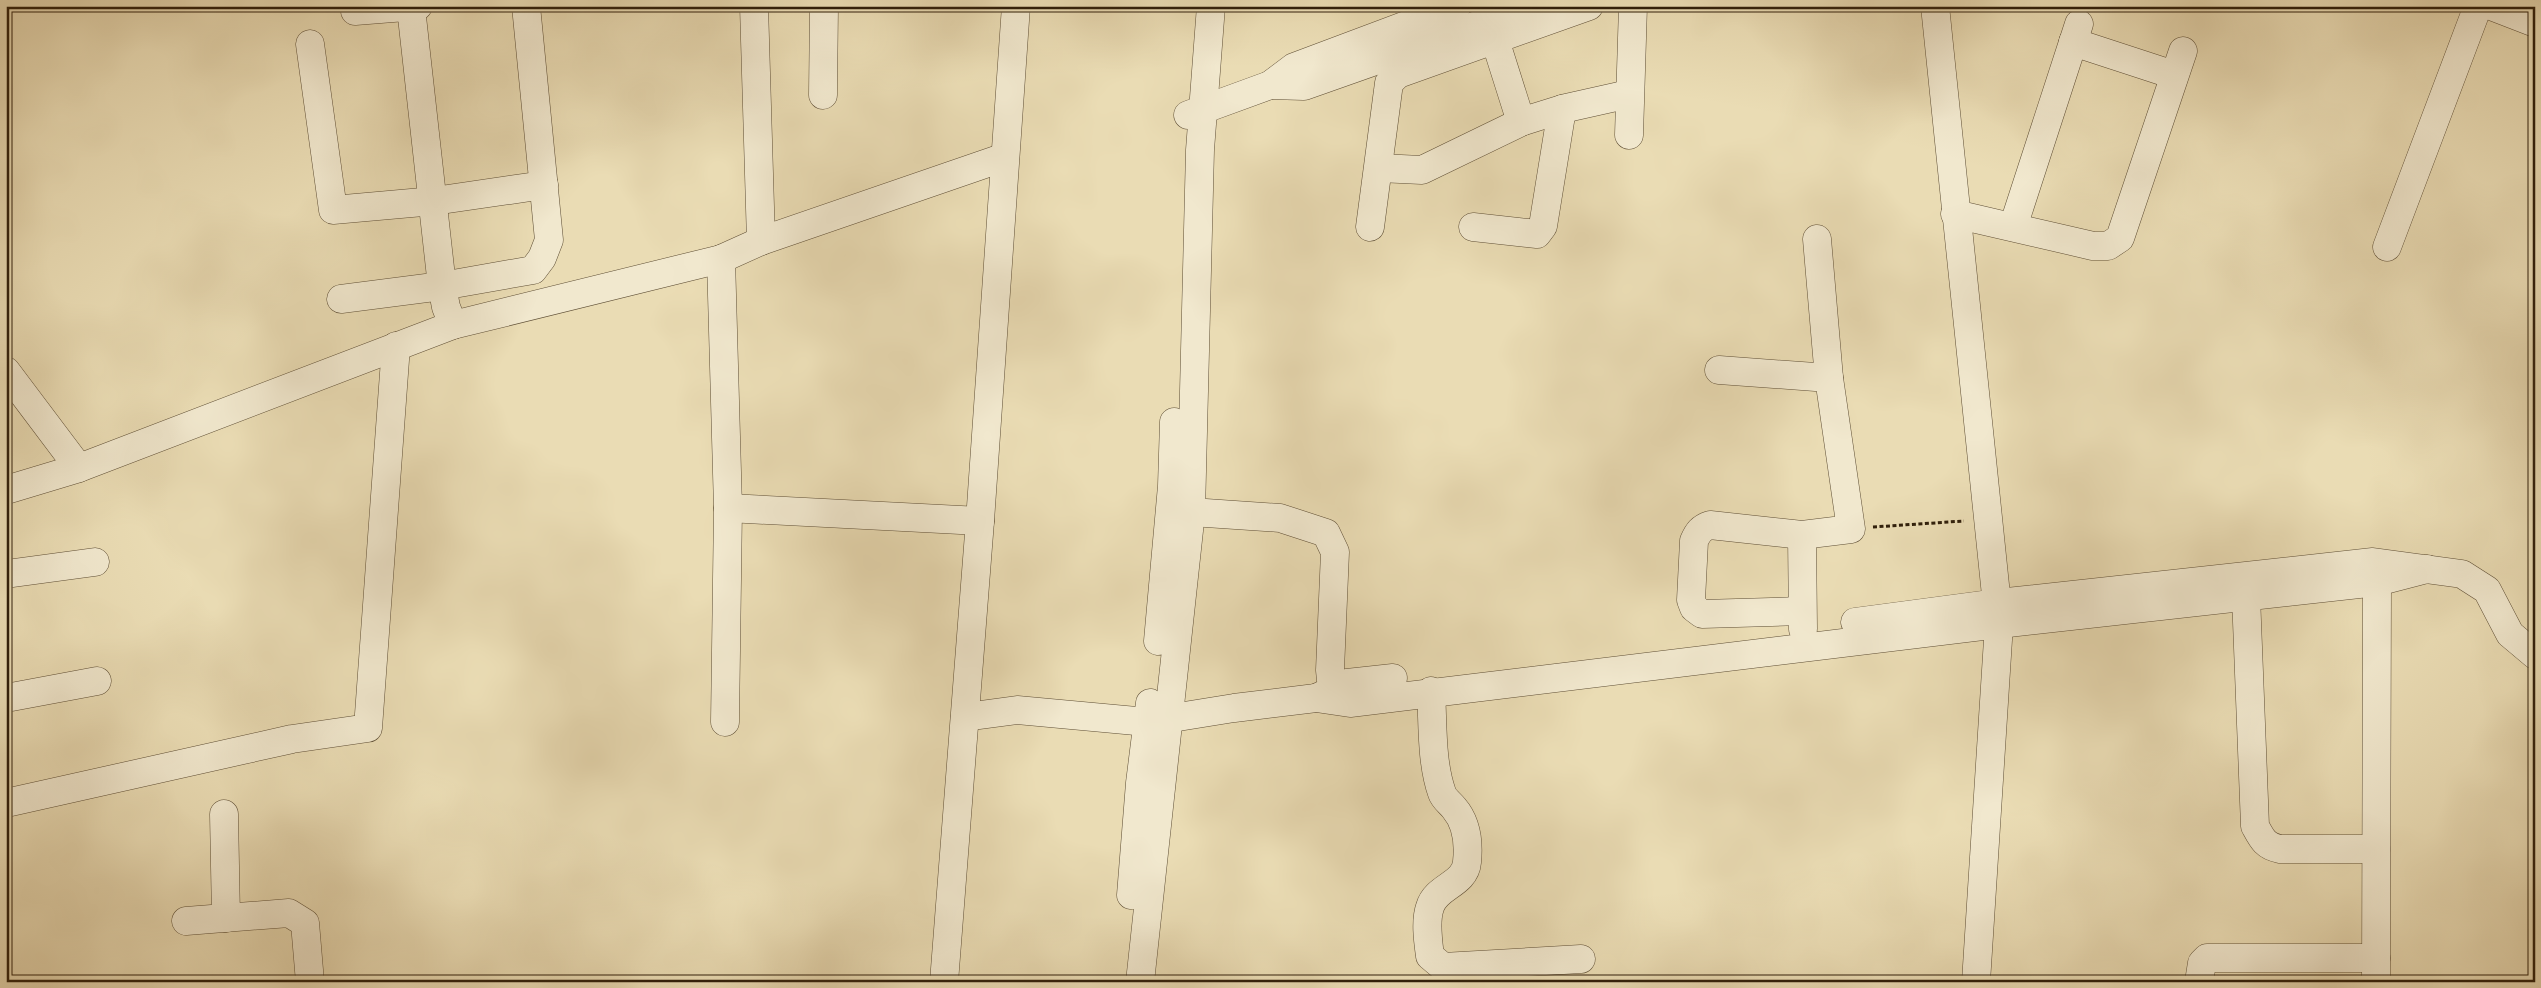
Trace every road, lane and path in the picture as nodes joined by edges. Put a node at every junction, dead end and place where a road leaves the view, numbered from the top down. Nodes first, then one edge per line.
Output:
1 (355, 6) edge
2 (526, 6) edge
3 (754, 6) edge
4 (824, 6) edge
5 (1016, 6) edge
6 (1196, 6) edge
7 (1211, 6) edge
8 (1457, 6) edge
9 (1531, 6) edge
10 (1589, 6) edge
11 (1633, 6) edge
12 (1935, 6) edge
13 (2478, 6) edge
14 (2491, 6) edge
15 (415, 7) edge
16 (1489, 22) edge
17 (2535, 23) edge
18 (310, 44) dead end
19 (1270, 85) junction
20 (1629, 94) junction
21 (823, 95) dead end
22 (1562, 109) junction
23 (1195, 112) junction
24 (1521, 122) junction
25 (1629, 135) dead end
26 (1005, 157) junction
27 (1379, 168) junction
28 (544, 185) junction
29 (434, 201) junction
30 (1955, 214) junction
31 (2013, 226) junction
32 (1370, 227) dead end
33 (1473, 227) dead end
34 (1817, 239) dead end
35 (761, 241) junction
36 (2387, 247) dead end
37 (721, 259) junction
38 (442, 286) junction
39 (341, 299) dead end
40 (453, 325) junction
41 (396, 346) junction
42 (1719, 370) dead end
43 (6, 371) edge
44 (1829, 378) junction
45 (79, 468) junction
46 (6, 490) edge
47 (728, 508) junction
48 (1190, 512) junction
49 (1988, 520) junction
50 (980, 521) junction
51 (1850, 529) junction
52 (1802, 535) junction
53 (95, 562) dead end
54 (2427, 569) junction
55 (6, 574) edge
56 (2377, 582) junction
57 (2246, 596) junction
58 (1999, 614) junction
59 (1803, 620) junction
60 (2535, 655) edge
61 (98, 681) dead end
62 (1430, 691) junction
63 (1324, 694) junction
64 (6, 698) edge
65 (965, 717) junction
66 (1157, 721) junction
67 (725, 722) dead end
68 (2376, 798) junction
69 (6, 803) edge
70 (224, 814) dead end
71 (2376, 849) junction
72 (226, 918) junction
73 (186, 921) dead end
74 (1582, 959) dead end
75 (2379, 974) edge
76 (310, 982) edge
77 (944, 982) edge
78 (1125, 982) edge
79 (1140, 982) edge
80 (1976, 982) edge
81 (2199, 982) edge

1 - 15 street
2 - 28 street
3 - 35 street
4 - 21 street
5 - 26 street
6 - 23 street
7 - 23 street
8 - 19 street
9 - 16 street
10 - 16 street
11 - 20 street
12 - 30 street
13 - 36 street
14 - 17 street
15 - 29 street
16 - 19 street
16 - 24 street
16 - 27 street
18 - 29 street
19 - 23 street
20 - 22 street
20 - 25 street
22 - 24 street
22 - 33 street
23 - 48 street
23 - 66 street
24 - 27 street
26 - 35 street
26 - 50 street
27 - 32 street
28 - 29 street
28 - 38 street
29 - 38 street
30 - 31 street
30 - 49 street
31 - 31 street
34 - 44 street
35 - 37 street
37 - 40 street
37 - 47 street
38 - 39 street
38 - 40 street
40 - 41 street
41 - 45 street
41 - 69 street
42 - 44 street
43 - 45 street
44 - 51 street
45 - 46 street
47 - 50 street
47 - 67 street
48 - 63 street
48 - 66 street
49 - 51 path
49 - 58 street
50 - 65 street
51 - 52 street
52 - 59 street
52 - 59 street
53 - 55 street
54 - 56 street
54 - 58 street
54 - 60 street
56 - 57 street
56 - 68 street
57 - 58 street
57 - 71 street
58 - 59 street
58 - 62 street
58 - 80 street
59 - 63 street
61 - 64 street
62 - 63 street
62 - 74 street
63 - 66 street
65 - 66 street
65 - 77 street
66 - 78 street
66 - 79 street
68 - 71 street
68 - 75 street
70 - 72 street
71 - 75 street
72 - 73 street
72 - 76 street
75 - 81 street

